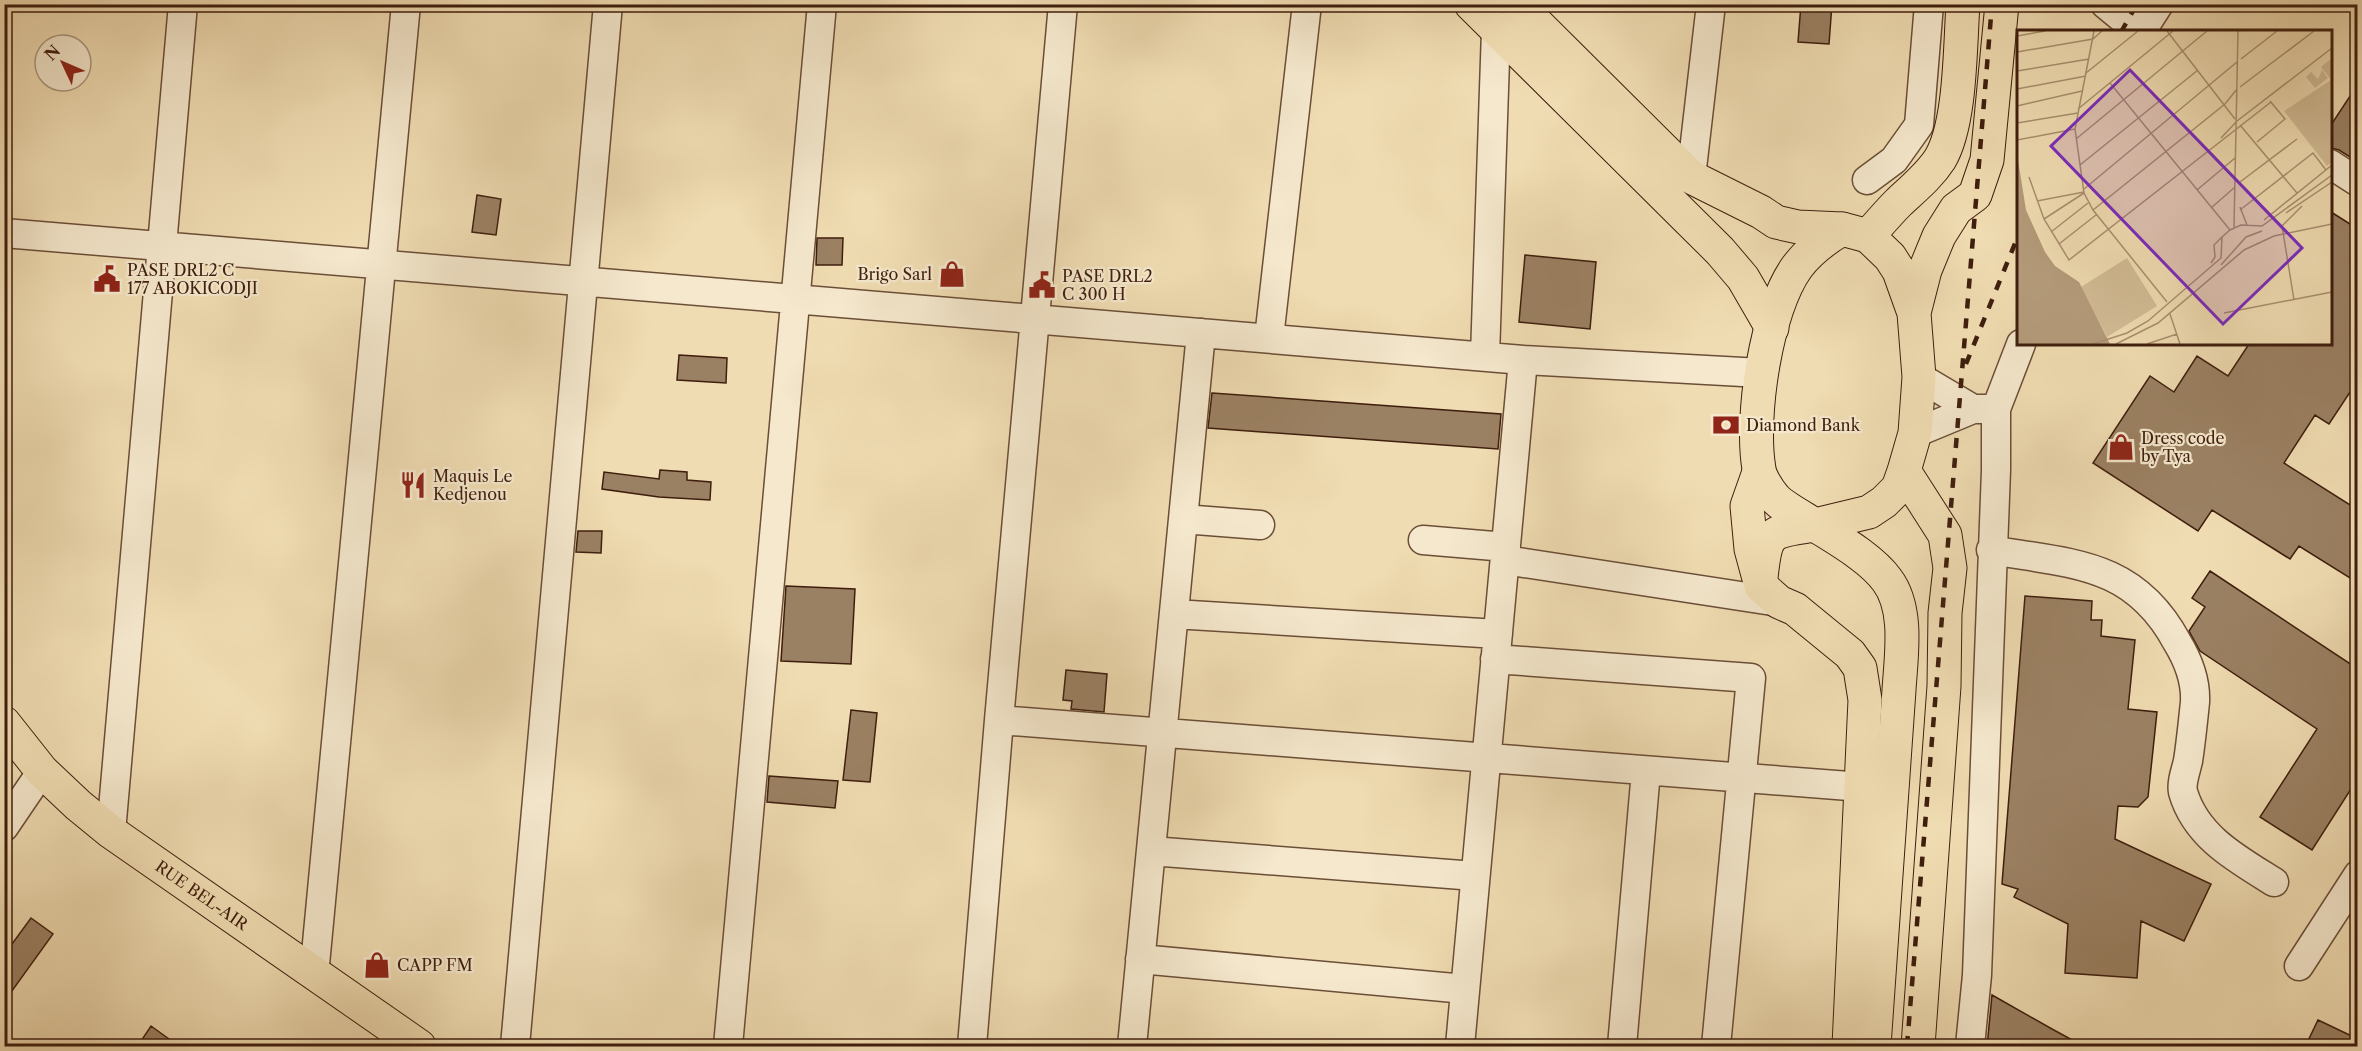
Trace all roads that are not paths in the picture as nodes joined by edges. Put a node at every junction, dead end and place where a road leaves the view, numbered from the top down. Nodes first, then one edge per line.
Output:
1 (183, 4) edge
2 (406, 4) edge
3 (608, 4) edge
4 (822, 4) edge
5 (1064, 4) edge
6 (1307, 4) edge
7 (1471, 4) edge
8 (1517, 4) edge
9 (1711, 4) edge
10 (1929, 4) edge
11 (1963, 4) edge
12 (2002, 4) edge
13 (2105, 4) edge
14 (2159, 4) edge
15 (1496, 30) junction
16 (2138, 30) edge
17 (2141, 30) edge
18 (2332, 165) edge
19 (1691, 177) junction
20 (1867, 180) dead end
21 (2358, 182) edge
22 (4, 233) edge
23 (1855, 233) junction
24 (162, 246) junction
25 (381, 264) junction
26 (583, 281) junction
27 (795, 299) junction
28 (1914, 313) junction
29 (1034, 318) junction
30 (1772, 328) junction
31 (1201, 333) junction
32 (1269, 338) junction
33 (2020, 345) edge
34 (1485, 356) junction
35 (1523, 360) junction
36 (1761, 373) junction
37 (1919, 377) junction
38 (1984, 409) junction
39 (1915, 433) junction
40 (1904, 471) junction
41 (1759, 472) junction
42 (1183, 519) junction
43 (1260, 525) dead end
44 (1815, 525) junction
45 (1424, 540) dead end
46 (1991, 550) junction
47 (1505, 553) junction
48 (1770, 594) junction
49 (1174, 614) junction
50 (1496, 646) junction
51 (999, 720) junction
52 (4, 723) edge
53 (1162, 733) junction
54 (1486, 759) junction
55 (42, 771) junction
56 (1646, 771) junction
57 (1742, 779) junction
58 (1862, 787) junction
59 (4, 827) edge
60 (111, 832) junction
61 (1150, 851) junction
62 (2358, 875) edge
63 (1475, 876) junction
64 (2274, 882) dead end
65 (1140, 959) junction
66 (2299, 966) dead end
67 (314, 975) junction
68 (1465, 989) junction
69 (419, 1047) edge
70 (515, 1047) edge
71 (728, 1047) edge
72 (972, 1047) edge
73 (1132, 1047) edge
74 (1460, 1047) edge
75 (1622, 1047) edge
76 (1716, 1047) edge
77 (1849, 1047) edge
78 (1874, 1047) edge
79 (1918, 1047) edge
80 (1970, 1047) edge

1 - 24 street
2 - 25 street
3 - 26 street
4 - 27 street
5 - 29 street
6 - 32 street
7 - 15 main road
8 - 19 main road
9 - 19 street
10 - 20 street
11 - 23 main road
12 - 28 main road
13 - 16 street
14 - 17 street
15 - 30 main road
15 - 34 street
18 - 21 street
19 - 23 main road
22 - 24 street
23 - 28 main road
23 - 30 main road
24 - 25 street
24 - 60 street
25 - 26 street
25 - 67 street
26 - 27 street
26 - 70 street
27 - 29 street
27 - 71 street
28 - 37 main road
29 - 31 street
29 - 51 street
30 - 36 main road
31 - 32 street
31 - 42 street
32 - 34 street
33 - 38 street
34 - 35 street
35 - 36 street
35 - 47 street
36 - 41 main road
37 - 38 street
37 - 39 main road
38 - 39 street
38 - 46 street
39 - 40 main road
40 - 44 main road
40 - 79 main road
41 - 44 main road
41 - 48 main road
42 - 43 street
42 - 49 street
44 - 48 main road
44 - 78 main road
45 - 47 street
46 - 64 street
46 - 80 street
47 - 48 street
47 - 50 street
48 - 58 main road
49 - 50 street
49 - 53 street
50 - 54 street
50 - 57 street
51 - 53 street
51 - 72 street
52 - 55 main road, RUE BEL-AIR
53 - 54 street
53 - 61 street
54 - 56 street
54 - 63 street
55 - 59 street
55 - 60 main road, RUE BEL-AIR
56 - 57 street
56 - 75 street
57 - 58 street
57 - 76 street
58 - 77 main road
60 - 67 main road, RUE BEL-AIR
61 - 63 street
61 - 65 street
62 - 66 street
63 - 68 street
65 - 68 street
65 - 73 street
67 - 69 main road, RUE BEL-AIR
68 - 74 street

